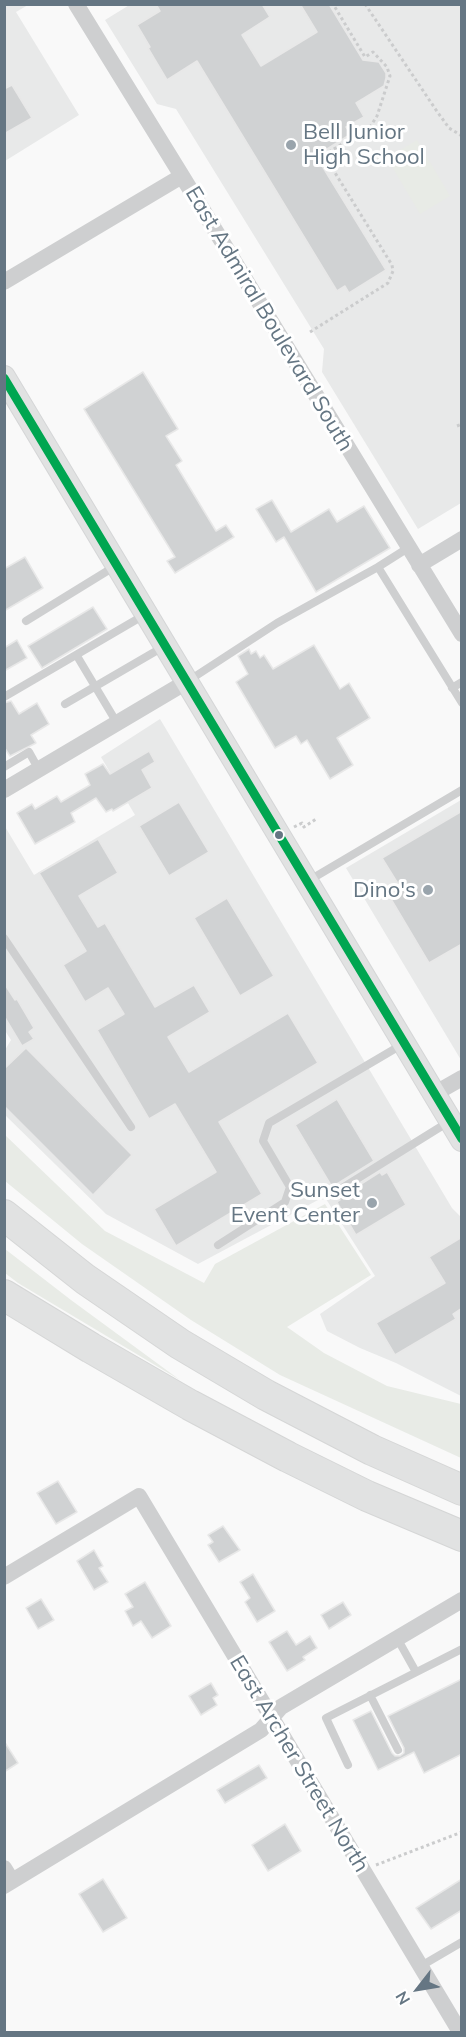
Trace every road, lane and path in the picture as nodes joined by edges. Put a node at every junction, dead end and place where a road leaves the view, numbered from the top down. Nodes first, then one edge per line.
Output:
1 (76, 4) edge
2 (333, 4) edge
3 (365, 4) edge
4 (462, 136) edge
5 (182, 176) junction
6 (4, 282) edge
7 (310, 332) dead end
8 (8, 389) edge
9 (462, 538) edge
10 (408, 548) junction
11 (117, 564) junction
12 (418, 565) junction
13 (378, 567) junction
14 (147, 614) junction
15 (26, 621) dead end
16 (462, 634) edge
17 (166, 645) junction
18 (77, 656) junction
19 (188, 681) junction
20 (462, 682) edge
21 (95, 686) junction
22 (452, 688) junction
23 (4, 697) edge
24 (462, 703) edge
25 (65, 704) dead end
26 (117, 723) junction
27 (4, 767) edge
28 (39, 770) junction
29 (4, 790) edge
30 (462, 790) edge
31 (316, 819) dead end
32 (280, 836) junction
33 (308, 882) junction
34 (4, 938) edge
35 (404, 1044) junction
36 (462, 1078) edge
37 (434, 1094) junction
38 (131, 1127) dead end
39 (456, 1131) edge
40 (331, 1195) dead end
41 (4, 1215) edge
42 (218, 1245) dead end
43 (4, 1295) edge
44 (462, 1490) edge
45 (450, 1532) edge
46 (4, 1577) edge
47 (462, 1600) edge
48 (397, 1638) junction
49 (462, 1649) edge
50 (416, 1672) junction
51 (370, 1695) junction
52 (271, 1718) junction
53 (398, 1750) dead end
54 (348, 1765) dead end
55 (462, 1832) edge
56 (363, 1870) junction
57 (7, 1879) edge
58 (462, 1942) edge
59 (421, 1966) junction
60 (460, 2032) edge

1 - 5 street, East Admiral Boulevard South
2 - 7 path
3 - 4 path
5 - 6 street
5 - 10 street, East Admiral Boulevard South
8 - 11 main road
9 - 12 street
10 - 12 street, East Admiral Boulevard South
10 - 13 lane
11 - 14 main road
11 - 15 lane
12 - 16 street, East Admiral Boulevard South
13 - 19 lane
13 - 22 lane
14 - 17 main road
14 - 18 lane
17 - 19 main road
17 - 21 lane
18 - 21 lane
18 - 23 lane
19 - 26 street
19 - 32 main road
20 - 22 lane
21 - 25 lane
21 - 26 lane
22 - 24 lane
26 - 28 street
27 - 28 lane
28 - 29 street
30 - 33 lane
31 - 32 path
32 - 33 main road
33 - 35 main road
34 - 38 lane
35 - 37 main road
35 - 42 lane
36 - 37 street
37 - 39 main road
39 - 40 lane
41 - 44 highway
43 - 45 highway
46 - 52 street, East Archer Street North
47 - 48 street
48 - 50 lane
48 - 52 street
49 - 50 lane
50 - 51 lane
51 - 53 lane
51 - 54 lane
52 - 56 street, East Archer Street North
52 - 57 street
55 - 56 path
56 - 59 street, East Archer Street North
58 - 59 lane
59 - 60 street, East Archer Street North

